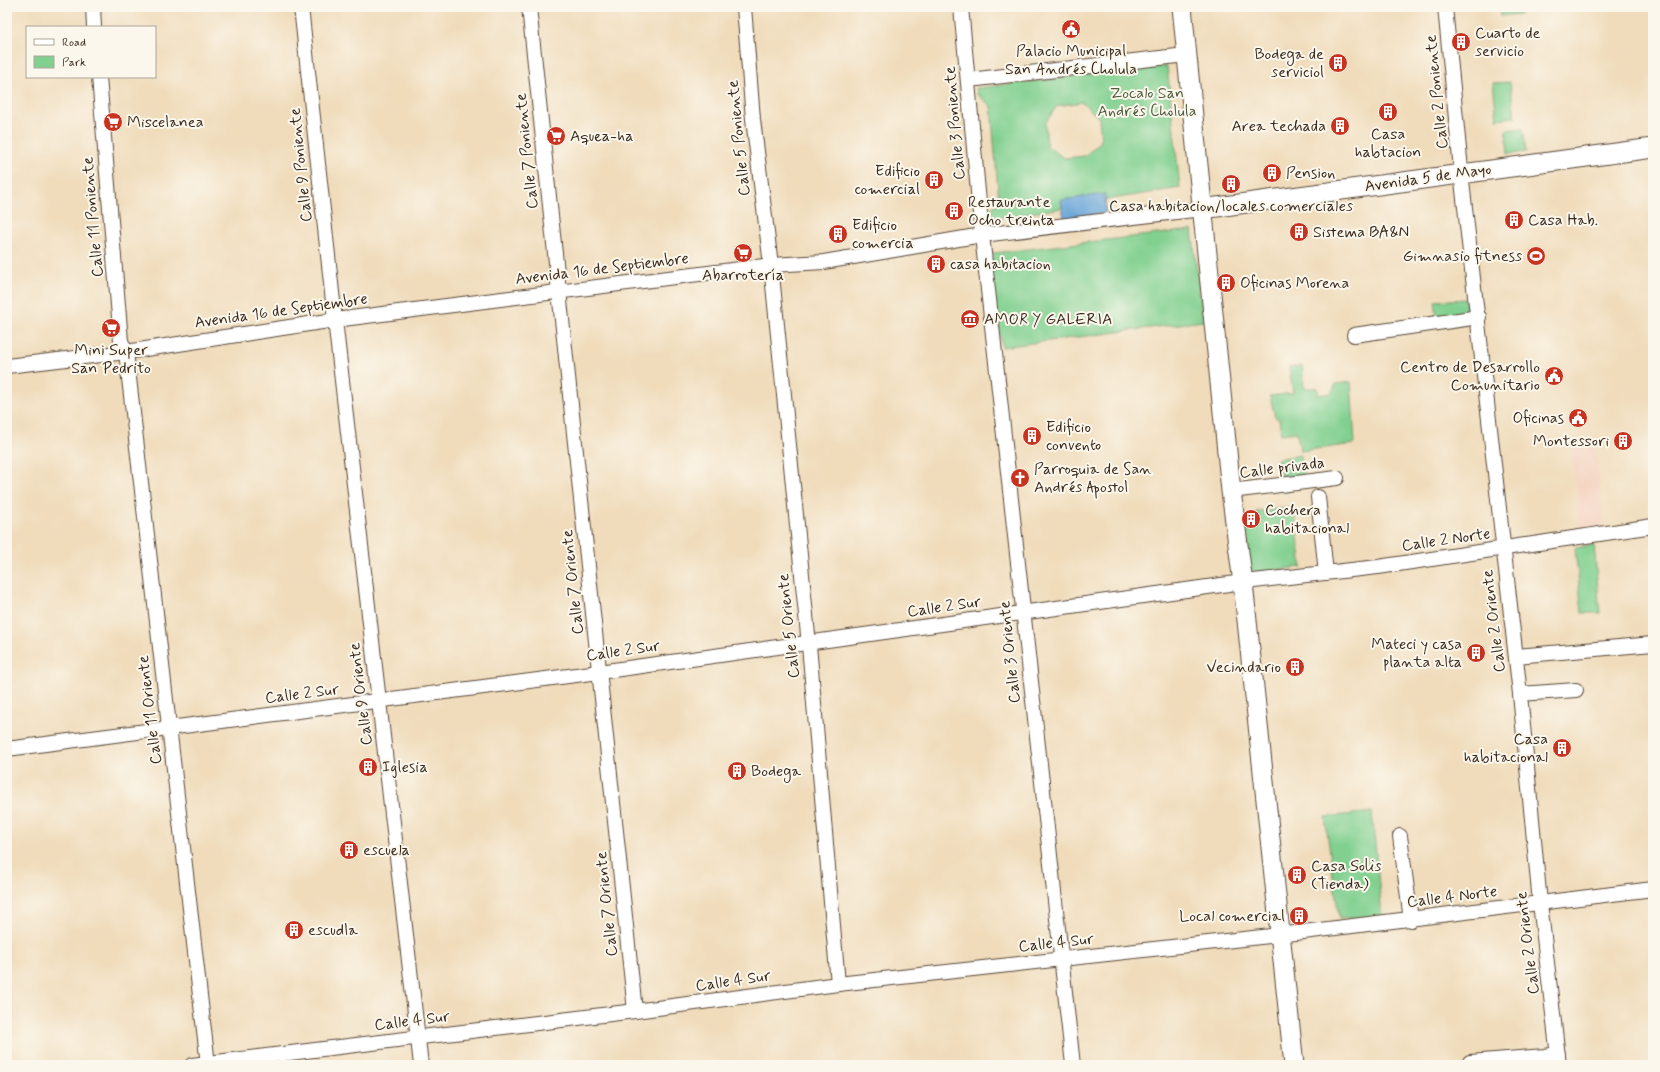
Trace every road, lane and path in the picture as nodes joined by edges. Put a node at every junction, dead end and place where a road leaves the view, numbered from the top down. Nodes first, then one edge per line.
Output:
1 (93, 7) edge
2 (301, 7) edge
3 (529, 7) edge
4 (744, 7) edge
5 (961, 7) edge
6 (1182, 7) edge
7 (1445, 7) edge
8 (94, 26) edge
9 (1186, 55) junction
10 (98, 78) edge
11 (969, 80) junction
12 (1653, 148) edge
13 (1462, 174) junction
14 (1202, 208) junction
15 (982, 236) junction
16 (771, 265) junction
17 (559, 292) junction
18 (1479, 317) junction
19 (335, 320) junction
20 (1354, 335) dead end
21 (126, 352) junction
22 (7, 366) edge
23 (1337, 478) dead end
24 (1231, 491) junction
25 (1318, 497) dead end
26 (1653, 526) edge
27 (1503, 549) junction
28 (1326, 573) junction
29 (1244, 583) junction
30 (1023, 614) junction
31 (808, 643) junction
32 (1653, 644) edge
33 (1516, 656) junction
34 (599, 672) junction
35 (1576, 690) dead end
36 (1520, 694) junction
37 (379, 701) junction
38 (169, 728) junction
39 (7, 750) edge
40 (1400, 836) dead end
41 (1653, 889) edge
42 (1540, 904) junction
43 (1411, 920) junction
44 (1279, 935) junction
45 (1062, 960) junction
46 (838, 984) junction
47 (635, 1011) junction
48 (418, 1037) junction
49 (1558, 1059) edge
50 (1470, 1062) dead end
51 (208, 1064) edge
52 (192, 1065) edge
53 (421, 1065) edge
54 (1073, 1065) edge
55 (1294, 1065) edge

1 - 8 street
2 - 19 street, Calle 9 Poniente
3 - 17 street, Calle 7 Poniente
4 - 16 street, Calle 5 Poniente
5 - 11 street, Calle 3 Poniente
6 - 9 main road
7 - 13 street, Calle 2 Poniente
9 - 11 street
9 - 14 main road
10 - 21 street, Calle 11 Poniente
11 - 15 street, Calle 3 Poniente
12 - 13 main road, Avenida 5 de Mayo
13 - 14 main road, Avenida 5 de Mayo
13 - 18 street, Calle 2 Oriente
14 - 15 street, Avenida 16 de Septiembre
14 - 24 main road
15 - 16 street, Avenida 16 de Septiembre
15 - 30 street, Calle 3 Oriente
16 - 17 street, Avenida 16 de Septiembre
16 - 31 street, Calle 5 Oriente
17 - 19 street, Avenida 16 de Septiembre
17 - 34 street, Calle 7 Oriente
18 - 20 street
18 - 27 street, Calle 2 Oriente
19 - 21 street, Avenida 16 de Septiembre
19 - 37 street, Calle 9 Oriente
21 - 22 street, Avenida 16 de Septiembre
21 - 38 street, Calle 11 Oriente
23 - 24 street, Calle privada
24 - 29 main road
25 - 28 street, Calle privada
26 - 27 street, Calle 2 Norte
27 - 28 street, Calle 2 Norte
27 - 33 street, Calle 2 Oriente
28 - 29 street, Calle 2 Norte
29 - 30 street, Calle 2 Sur
29 - 44 main road
30 - 31 street, Calle 2 Sur
30 - 45 street, Calle 3 Oriente
31 - 34 street, Calle 2 Sur
31 - 46 street, Calle 5 Oriente
32 - 33 street
33 - 36 street, Calle 2 Oriente
34 - 37 street, Calle 2 Sur
34 - 47 street, Calle 7 Oriente
35 - 36 street
36 - 42 street, Calle 2 Oriente
37 - 38 street, Calle 2 Sur
37 - 48 street, Calle 9 Oriente
38 - 39 street, Calle 2 Sur
38 - 51 street, Calle 11 Oriente
40 - 43 street
41 - 42 street, Calle 4 Norte
42 - 43 street, Calle 4 Norte
42 - 49 street, Calle 2 Oriente
43 - 44 street, Calle 4 Norte
44 - 45 street, Calle 4 Sur
44 - 55 main road
45 - 46 street, Calle 4 Sur
45 - 54 street, Calle 3 Oriente
46 - 47 street, Calle 4 Sur
47 - 48 street, Calle 4 Sur
48 - 51 street, Calle 4 Sur
48 - 53 street, Calle 9 Oriente
49 - 50 street
51 - 52 street, Calle 4 Sur

